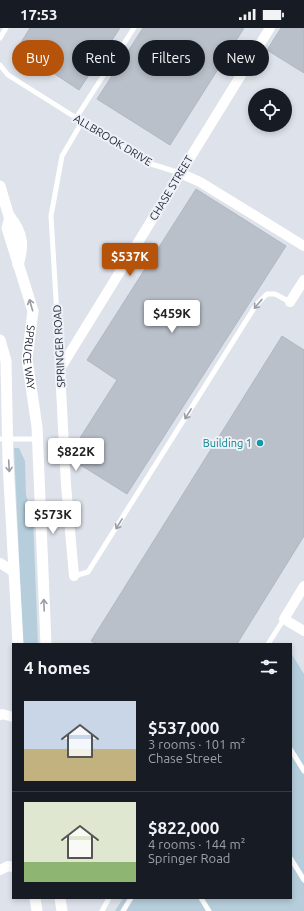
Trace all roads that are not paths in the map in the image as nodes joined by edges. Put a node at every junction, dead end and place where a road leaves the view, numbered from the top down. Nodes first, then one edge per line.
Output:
1 (6, 28) edge
2 (134, 28) edge
3 (270, 28) edge
4 (0, 38) edge
5 (0, 66) edge
6 (76, 118) junction
7 (82, 122) junction
8 (180, 174) junction
9 (0, 186) edge
10 (304, 246) edge
11 (304, 280) edge
12 (290, 302) joint
13 (0, 340) edge
14 (60, 369) junction
15 (4, 439) edge
16 (38, 439) junction
17 (0, 563) edge
18 (14, 572) junction
19 (74, 576) joint
20 (304, 586) edge
21 (284, 619) junction
22 (304, 631) edge
23 (18, 643) edge
24 (46, 643) edge
25 (269, 643) edge
26 (1, 714) edge
27 (12, 717) edge
28 (292, 752) edge
29 (304, 771) edge
30 (292, 861) edge
31 (304, 880) edge
32 (35, 899) edge
33 (60, 899) edge
34 (109, 899) edge
35 (130, 899) edge
36 (202, 899) edge
37 (37, 911) edge
38 (62, 911) edge
39 (102, 911) edge
40 (123, 911) edge
41 (209, 911) edge

1 - 4 lane
2 - 6 lane
3 - 8 street, CHASE STREET
5 - 6 lane, ALLBROOK DRIVE
6 - 7 lane, ALLBROOK DRIVE
7 - 8 lane, ALLBROOK DRIVE
7 - 14 lane, SPRINGER ROAD
8 - 10 street, ALLBROOK DRIVE
8 - 14 street, CHASE STREET
16 -> 9 street, SPRUCE WAY
11 - 12 street
12 -> 19 lane
13 - 15 street
14 - 19 street, SPRINGER ROAD
15 - 16 lane
15 -> 18 street
24 -> 16 street, SPRUCE WAY
17 - 18 street
18 - 23 street
20 - 21 street
21 - 22 street
21 - 25 lane
26 - 27 street
28 - 29 lane
30 - 31 lane
32 - 37 street
33 - 38 street
34 - 39 lane
35 - 40 lane
36 - 41 lane

